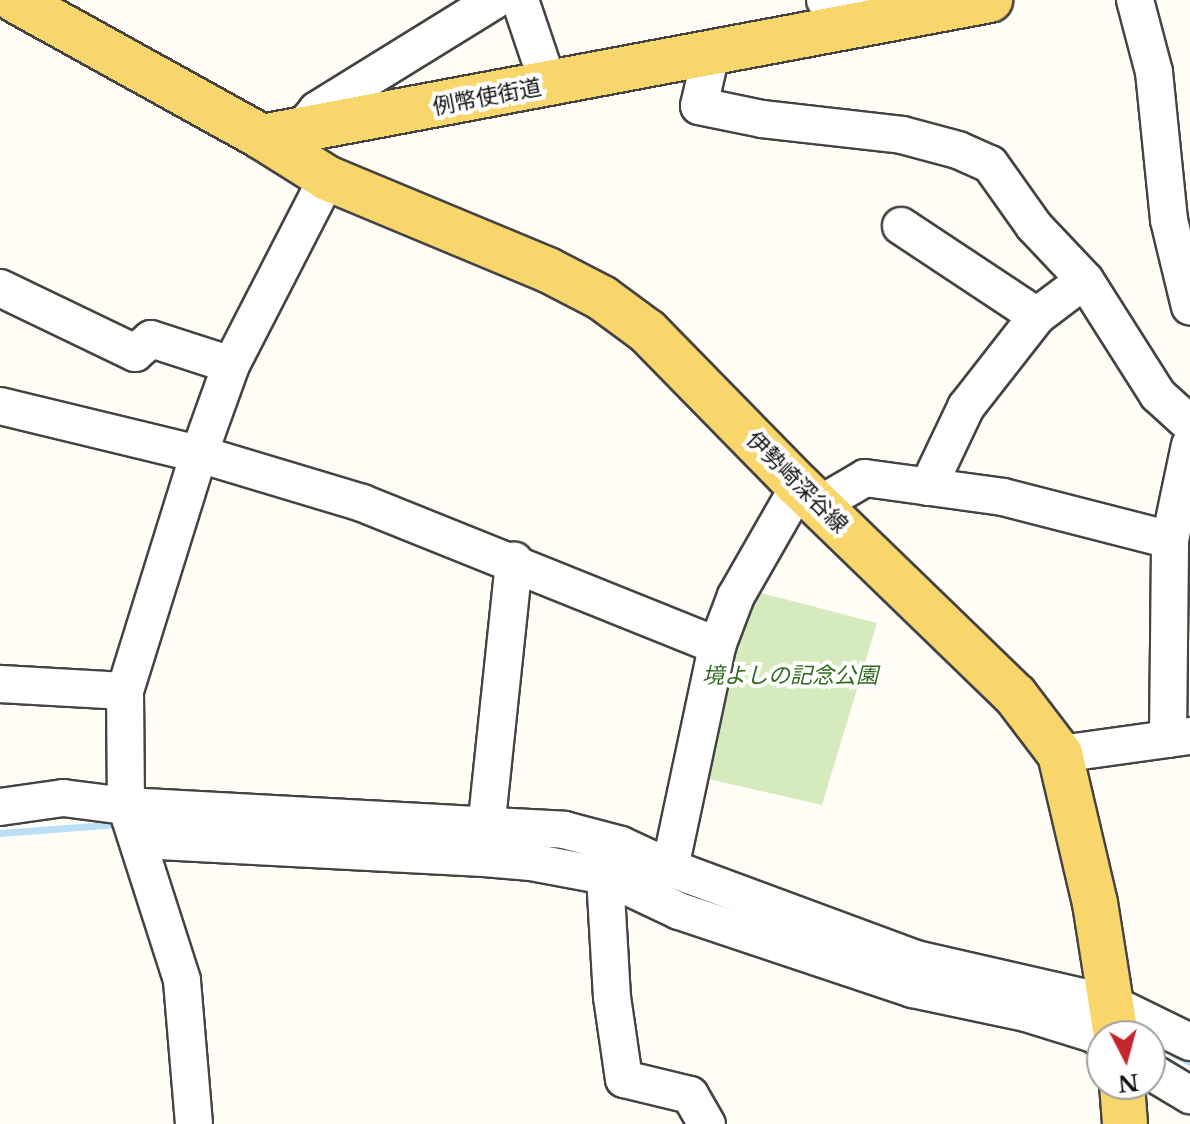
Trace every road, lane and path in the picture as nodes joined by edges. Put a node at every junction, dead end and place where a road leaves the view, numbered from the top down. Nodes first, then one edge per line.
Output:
1 (15, 0) edge
2 (495, 0) edge
3 (520, 0) edge
4 (825, 0) edge
5 (990, 0) edge
6 (1135, 0) edge
7 (881, 8) edge
8 (711, 54) junction
9 (549, 86) junction
10 (280, 135) junction
11 (327, 178) junction
12 (901, 226) dead end
13 (1085, 280) junction
14 (0, 288) edge
15 (1190, 307) edge
16 (1037, 316) junction
17 (231, 365) junction
18 (0, 406) edge
19 (1190, 424) edge
20 (1190, 445) edge
21 (199, 454) junction
22 (928, 487) junction
23 (809, 495) junction
24 (1170, 540) junction
25 (514, 561) junction
26 (717, 646) junction
27 (0, 684) edge
28 (125, 691) junction
29 (1179, 738) edge
30 (1060, 754) junction
31 (126, 806) junction
32 (0, 807) edge
33 (140, 840) junction
34 (484, 843) junction
35 (670, 868) junction
36 (605, 876) junction
37 (1099, 1020) edge
38 (1110, 1020) edge
39 (1086, 1032) edge
40 (1166, 1037) edge
41 (1190, 1042) edge
42 (1166, 1081) edge
43 (1190, 1095) edge
44 (1123, 1100) edge
45 (194, 1124) edge
46 (707, 1124) edge
47 (1125, 1124) edge

1 - 10 main road
2 - 10 street
3 - 9 street
4 - 7 street
5 - 7 main road, 例幣使街道
6 - 15 street
7 - 8 main road, 例幣使街道
8 - 9 main road, 例幣使街道
8 - 13 street
9 - 10 main road, 例幣使街道
10 - 11 main road, 伊勢崎深谷線
11 - 17 street
11 - 23 main road, 伊勢崎深谷線
12 - 16 street
13 - 16 street
13 - 19 street
14 - 17 street
16 - 22 street
17 - 21 street
18 - 21 street
20 - 24 street
21 - 25 street
21 - 28 street
22 - 23 street
22 - 24 street
23 - 26 street
23 - 30 main road, 伊勢崎深谷線
24 - 29 street
25 - 26 street
25 - 34 street
26 - 35 street
27 - 28 street
28 - 31 street
29 - 30 street
30 - 38 main road, 伊勢崎深谷線
31 - 32 street
31 - 33 street
31 - 34 street
33 - 34 street
33 - 45 street
34 - 35 street
34 - 36 street
35 - 37 street
36 - 39 street
36 - 46 street
40 - 41 street
42 - 43 street
44 - 47 main road

